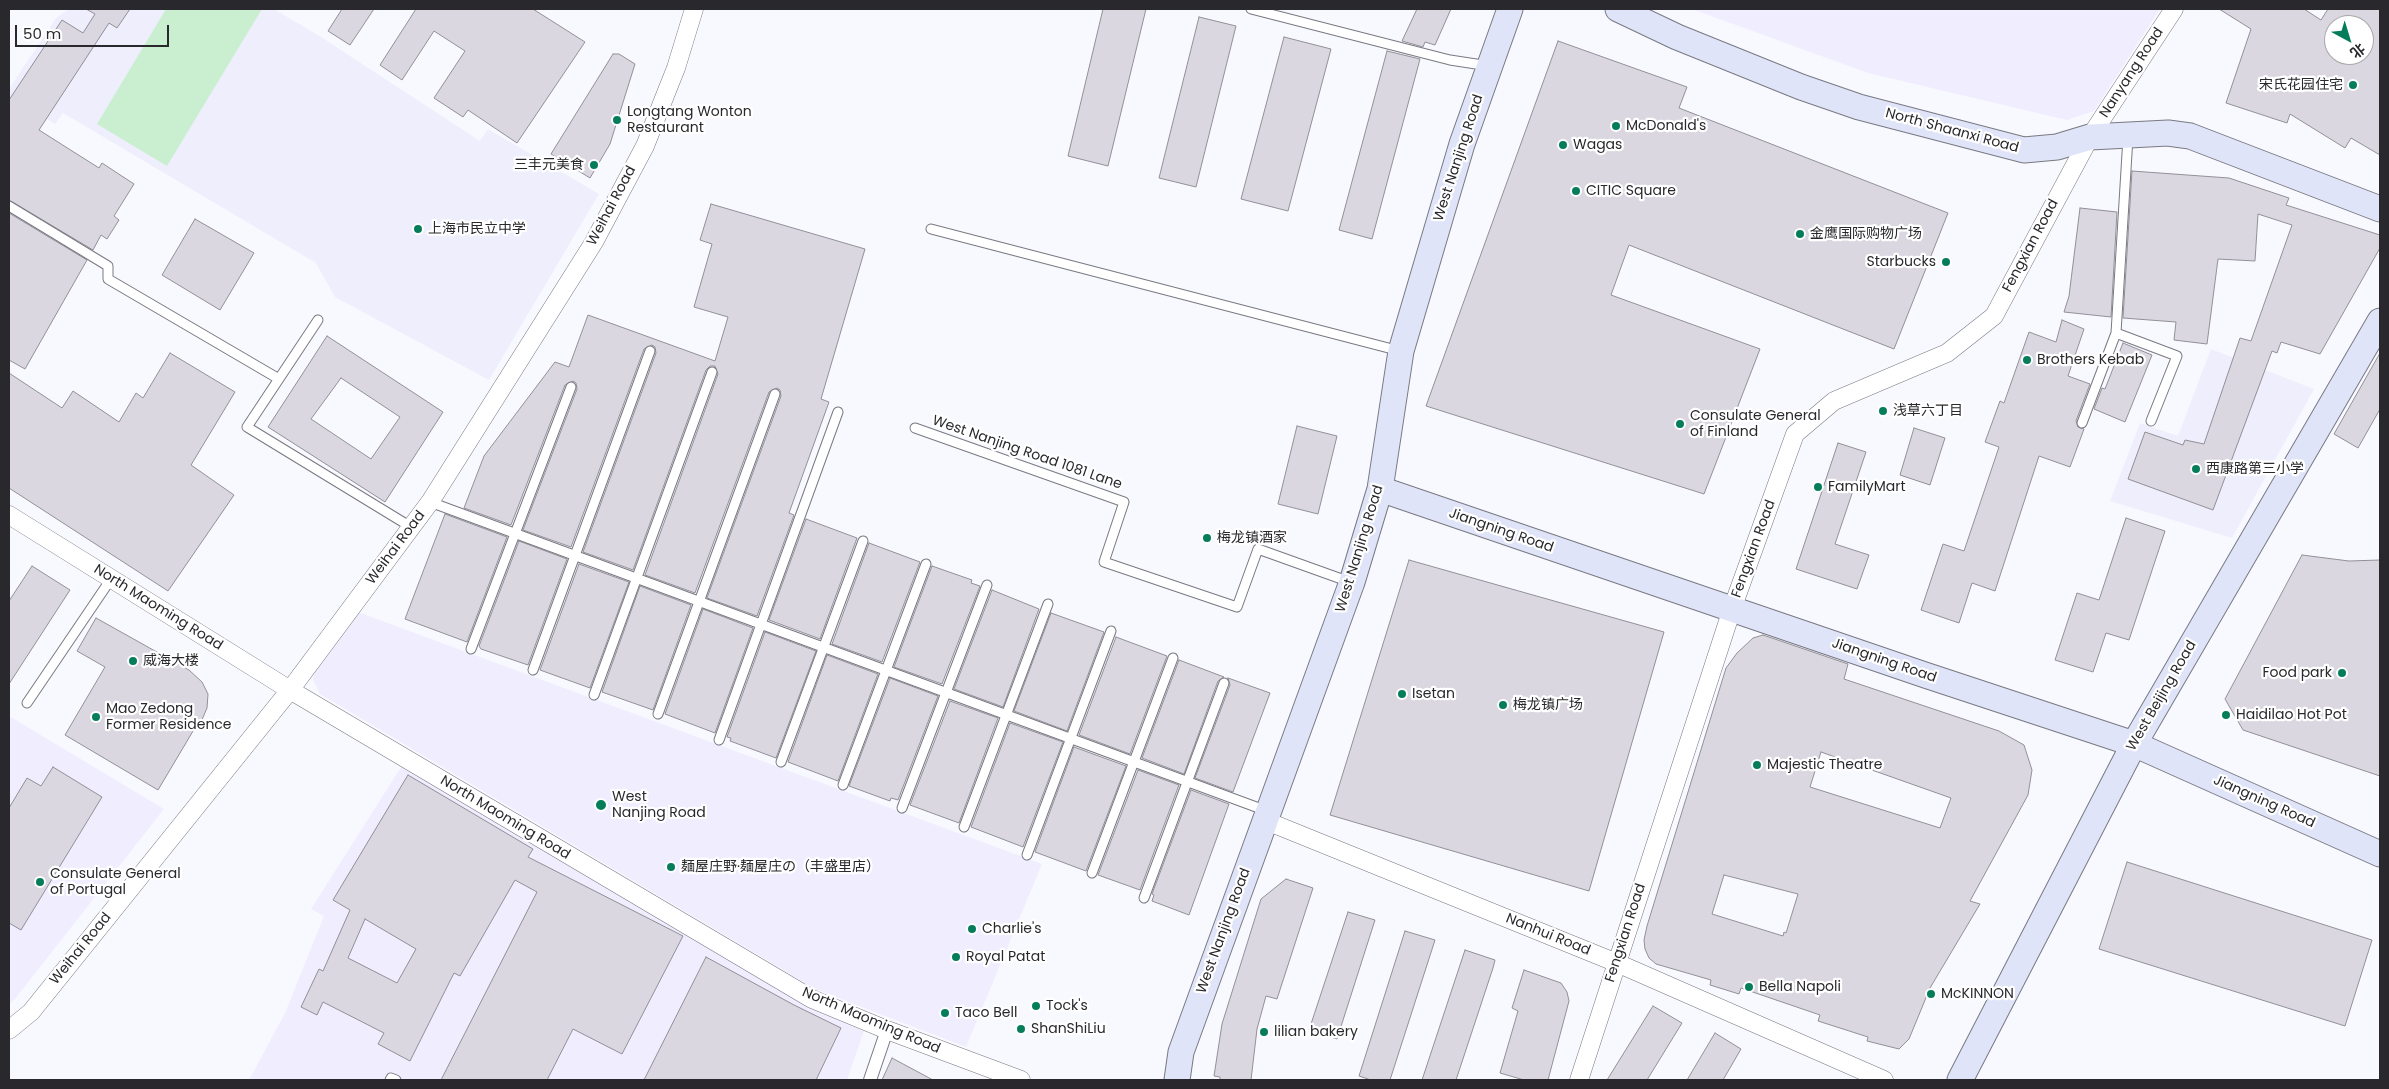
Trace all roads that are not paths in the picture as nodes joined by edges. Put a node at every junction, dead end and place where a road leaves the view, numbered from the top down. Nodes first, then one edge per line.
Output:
1 (694, 9) edge
2 (1251, 9) edge
3 (1510, 9) edge
4 (1618, 9) edge
5 (2174, 9) edge
6 (1490, 66) junction
7 (2128, 135) junction
8 (2090, 137) junction
9 (9, 206) edge
10 (2380, 209) edge
11 (931, 229) dead end
12 (318, 320) dead end
13 (2380, 321) edge
14 (2116, 334) junction
15 (650, 351) dead end
16 (1401, 351) junction
17 (712, 372) dead end
18 (279, 379) junction
19 (571, 387) dead end
20 (774, 394) dead end
21 (838, 412) dead end
22 (2151, 421) dead end
23 (2082, 422) dead end
24 (915, 428) dead end
25 (1380, 489) junction
26 (430, 502) junction
27 (9, 515) edge
28 (411, 527) junction
29 (515, 533) junction
30 (863, 541) dead end
31 (575, 555) junction
32 (926, 564) dead end
33 (637, 578) junction
34 (111, 579) junction
35 (1352, 582) junction
36 (987, 585) dead end
37 (699, 601) junction
38 (1048, 604) dead end
39 (1732, 609) junction
40 (761, 624) junction
41 (1110, 632) dead end
42 (824, 647) junction
43 (471, 649) dead end
44 (1173, 658) dead end
45 (533, 670) dead end
46 (886, 670) junction
47 (1224, 683) dead end
48 (290, 690) junction
49 (946, 692) junction
50 (594, 695) dead end
51 (27, 703) dead end
52 (658, 714) dead end
53 (1006, 714) junction
54 (1070, 738) junction
55 (719, 740) dead end
56 (2134, 744) junction
57 (781, 762) dead end
58 (1134, 762) junction
59 (1187, 781) junction
60 (843, 785) dead end
61 (902, 808) dead end
62 (1266, 815) junction
63 (964, 826) dead end
64 (2380, 854) edge
65 (1027, 855) dead end
66 (1092, 873) dead end
67 (1144, 898) dead end
68 (1617, 963) junction
69 (9, 1030) edge
70 (886, 1030) junction
71 (390, 1080) edge
72 (396, 1080) edge
73 (870, 1080) edge
74 (1021, 1080) edge
75 (1177, 1080) edge
76 (1579, 1080) edge
77 (1884, 1080) edge
78 (1960, 1080) edge

1 - 26 street, Weihai Road
2 - 6 lane
3 - 6 main road, West Nanjing Road
4 - 8 main road, North Shaanxi Road
5 - 8 street, Nanyang Road
6 - 16 main road, West Nanjing Road
7 - 8 main road, North Shaanxi Road
7 - 10 main road, North Shaanxi Road
7 - 14 lane
8 - 39 street, Fengxian Road
9 - 18 lane
11 - 16 lane
12 - 18 lane
13 - 56 main road, West Beijing Road
14 - 22 lane
14 - 23 lane
15 - 31 lane
16 - 25 main road, West Nanjing Road
17 - 33 lane
18 - 28 lane
19 - 29 lane
20 - 37 lane
21 - 40 lane
24 - 35 lane, West Nanjing Road 1081 Lane
25 - 35 main road, West Nanjing Road
25 - 39 main road, Jiangning Road
26 - 28 street, Weihai Road
26 - 29 lane
27 - 34 street, North Maoming Road
28 - 48 street, Weihai Road
29 - 31 lane
29 - 43 lane
30 - 42 lane
31 - 33 lane
31 - 45 lane
32 - 46 lane
33 - 37 lane
33 - 50 lane
34 - 48 street, North Maoming Road
34 - 51 lane
35 - 62 main road, West Nanjing Road
36 - 49 lane
37 - 40 lane
37 - 52 lane
38 - 53 lane
39 - 56 main road, Jiangning Road
39 - 68 street, Fengxian Road
40 - 42 lane
40 - 55 lane
41 - 54 lane
42 - 46 lane
42 - 57 lane
44 - 58 lane
46 - 49 lane
46 - 60 lane
47 - 59 lane
48 - 69 street, Weihai Road
48 - 70 street, North Maoming Road
49 - 53 lane
49 - 61 lane
53 - 54 lane
53 - 63 lane
54 - 58 lane
54 - 65 lane
56 - 64 main road, Jiangning Road
56 - 78 main road, West Beijing Road
58 - 59 lane
58 - 66 lane
59 - 62 lane
59 - 67 lane
62 - 68 street, Nanhui Road
62 - 75 main road, West Nanjing Road
68 - 76 street, Fengxian Road
68 - 77 street, Nanhui Road
70 - 73 street
70 - 74 street, North Maoming Road
71 - 72 lane

